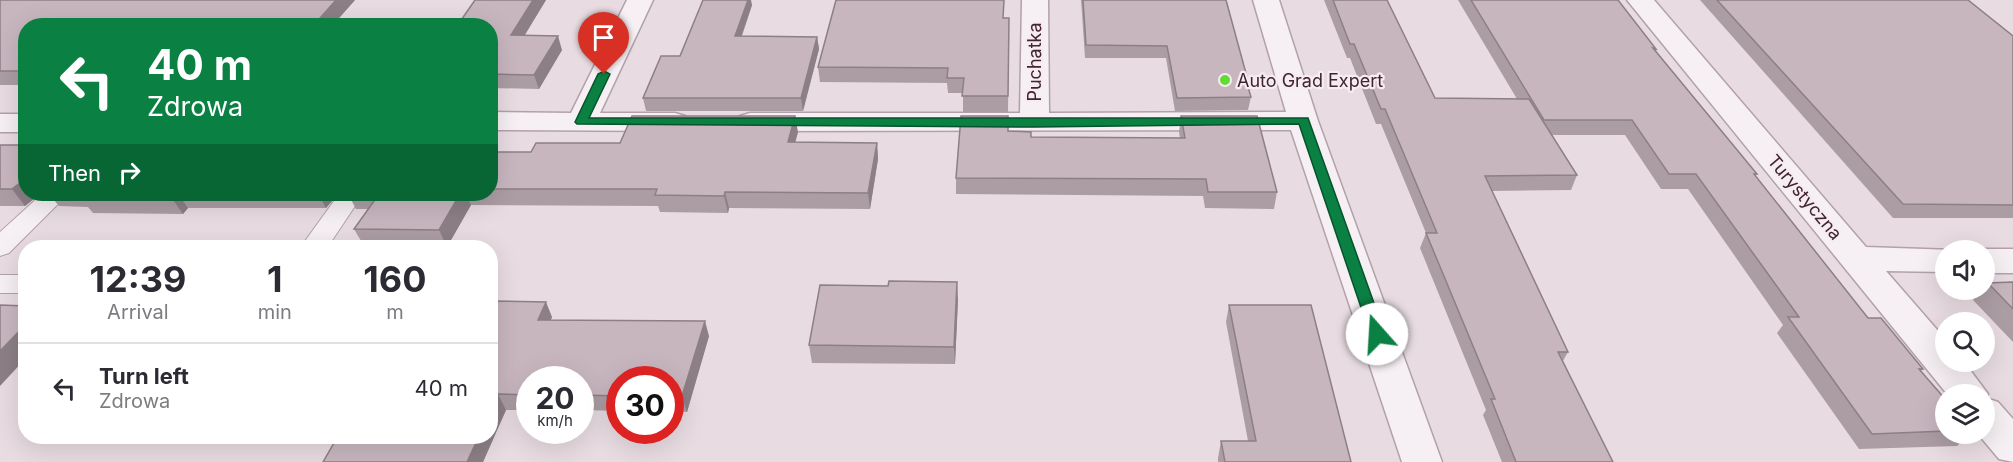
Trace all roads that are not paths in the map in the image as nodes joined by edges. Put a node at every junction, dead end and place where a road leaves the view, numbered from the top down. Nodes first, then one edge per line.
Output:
1 (640, 0) edge
2 (1035, 0) edge
3 (1266, 0) edge
4 (1640, 0) edge
5 (498, 121) edge
6 (1303, 121) junction
7 (581, 122) junction
8 (0, 123) edge
9 (18, 123) edge
10 (1034, 123) junction
11 (49, 201) edge
12 (346, 201) edge
13 (319, 240) edge
14 (0, 247) edge
15 (1856, 259) junction
16 (1935, 260) edge
17 (1995, 261) edge
18 (2013, 261) edge
19 (18, 284) edge
20 (0, 285) edge
21 (1961, 384) edge
22 (1995, 426) edge
23 (2013, 447) edge
24 (1422, 462) edge

1 - 7 street
2 - 10 street, Puchatka
3 - 6 street
4 - 15 street, Turystyczna
5 - 7 street
6 - 10 street
6 - 24 street
7 - 10 street
8 - 9 street
11 - 14 lane
12 - 13 lane
15 - 16 street
15 - 21 street, Turystyczna
17 - 18 street
19 - 20 lane
22 - 23 street

